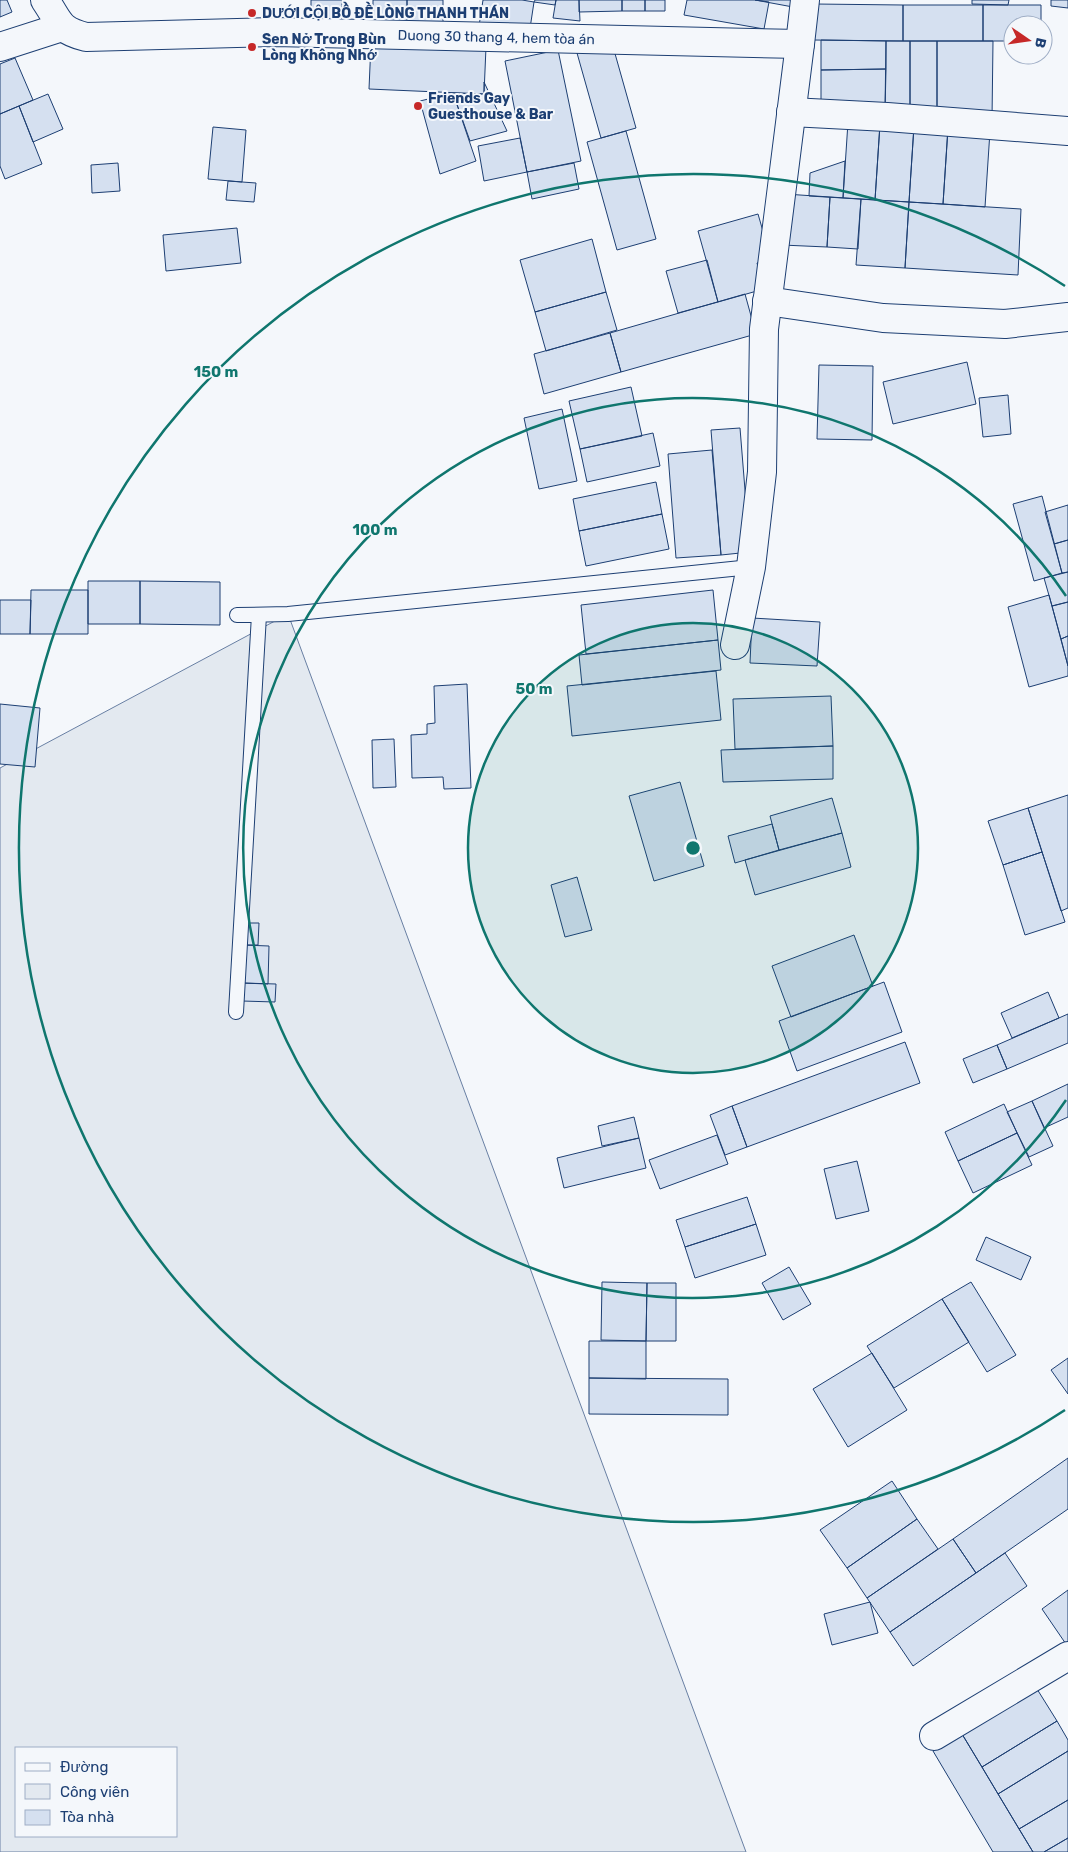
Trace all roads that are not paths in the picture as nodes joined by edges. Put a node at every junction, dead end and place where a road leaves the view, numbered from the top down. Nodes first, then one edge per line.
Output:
1 (45, 0) edge
2 (805, 0) edge
3 (62, 27) junction
4 (800, 44) junction
5 (0, 47) edge
6 (791, 112) junction
7 (1068, 131) edge
8 (767, 301) junction
9 (1068, 318) edge
10 (752, 567) junction
11 (237, 615) dead end
12 (259, 615) junction
13 (736, 645) dead end
14 (236, 1012) dead end
15 (1068, 1656) edge
16 (934, 1736) dead end

1 - 3 street
2 - 4 street
3 - 4 street, Duong 30 thang 4, hem tòa án
3 - 5 street
4 - 6 street
6 - 7 street
6 - 8 street
8 - 9 street
8 - 10 street
10 - 12 lane
10 - 13 street
11 - 12 lane
12 - 14 lane
15 - 16 street

